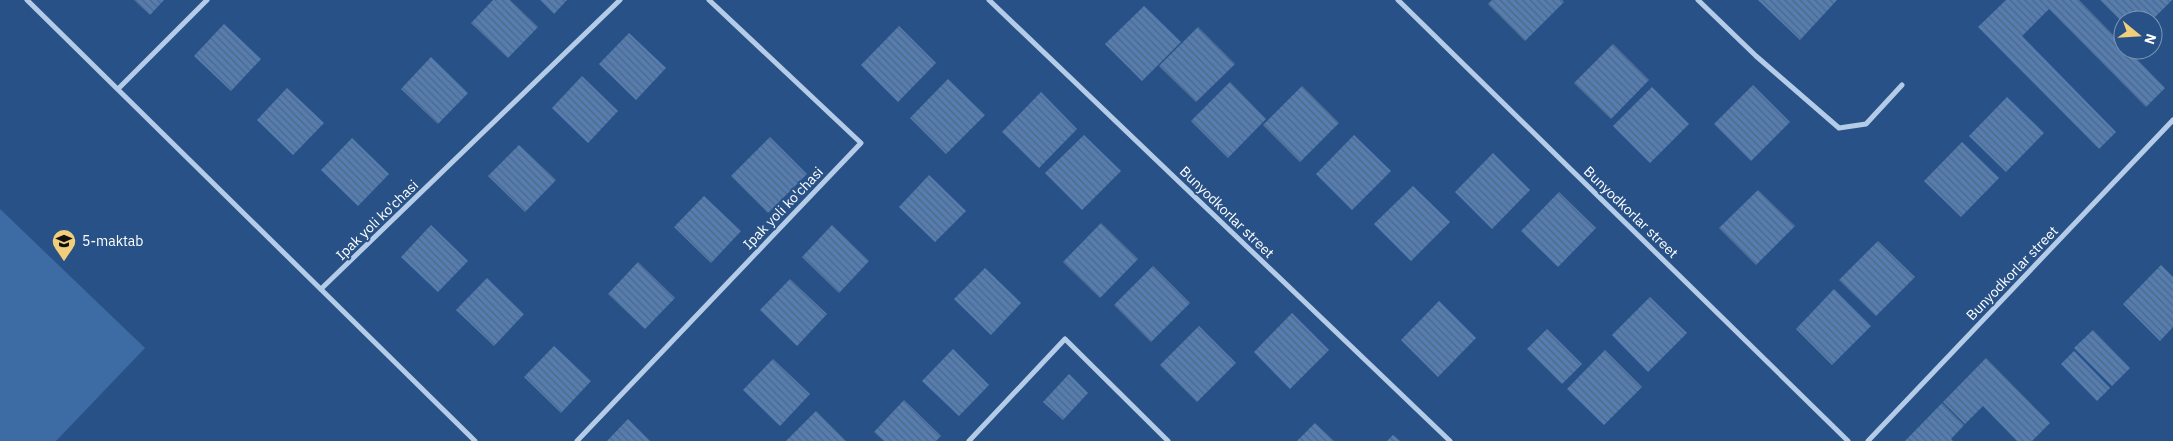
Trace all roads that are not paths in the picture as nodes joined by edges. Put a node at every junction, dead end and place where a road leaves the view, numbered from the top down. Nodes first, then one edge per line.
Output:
1 (28, 0) edge
2 (207, 0) edge
3 (620, 0) edge
4 (709, 0) edge
5 (989, 0) edge
6 (1398, 0) edge
7 (1698, 0) edge
8 (1902, 85) dead end
9 (118, 89) junction
10 (2173, 120) edge
11 (321, 289) junction
12 (475, 441) edge
13 (577, 441) edge
14 (969, 441) edge
15 (1168, 441) edge
16 (1450, 441) edge
17 (1848, 441) edge
18 (1868, 441) edge

1 - 9 street
2 - 9 street
3 - 11 street, Ipak yoli ko'chasi
4 - 13 street, Ipak yoli ko'chasi
5 - 16 street, Bunyodkorlar street
6 - 17 street, Bunyodkorlar street
7 - 8 street
9 - 11 street
10 - 18 street, Bunyodkorlar street
11 - 12 street
14 - 15 street

